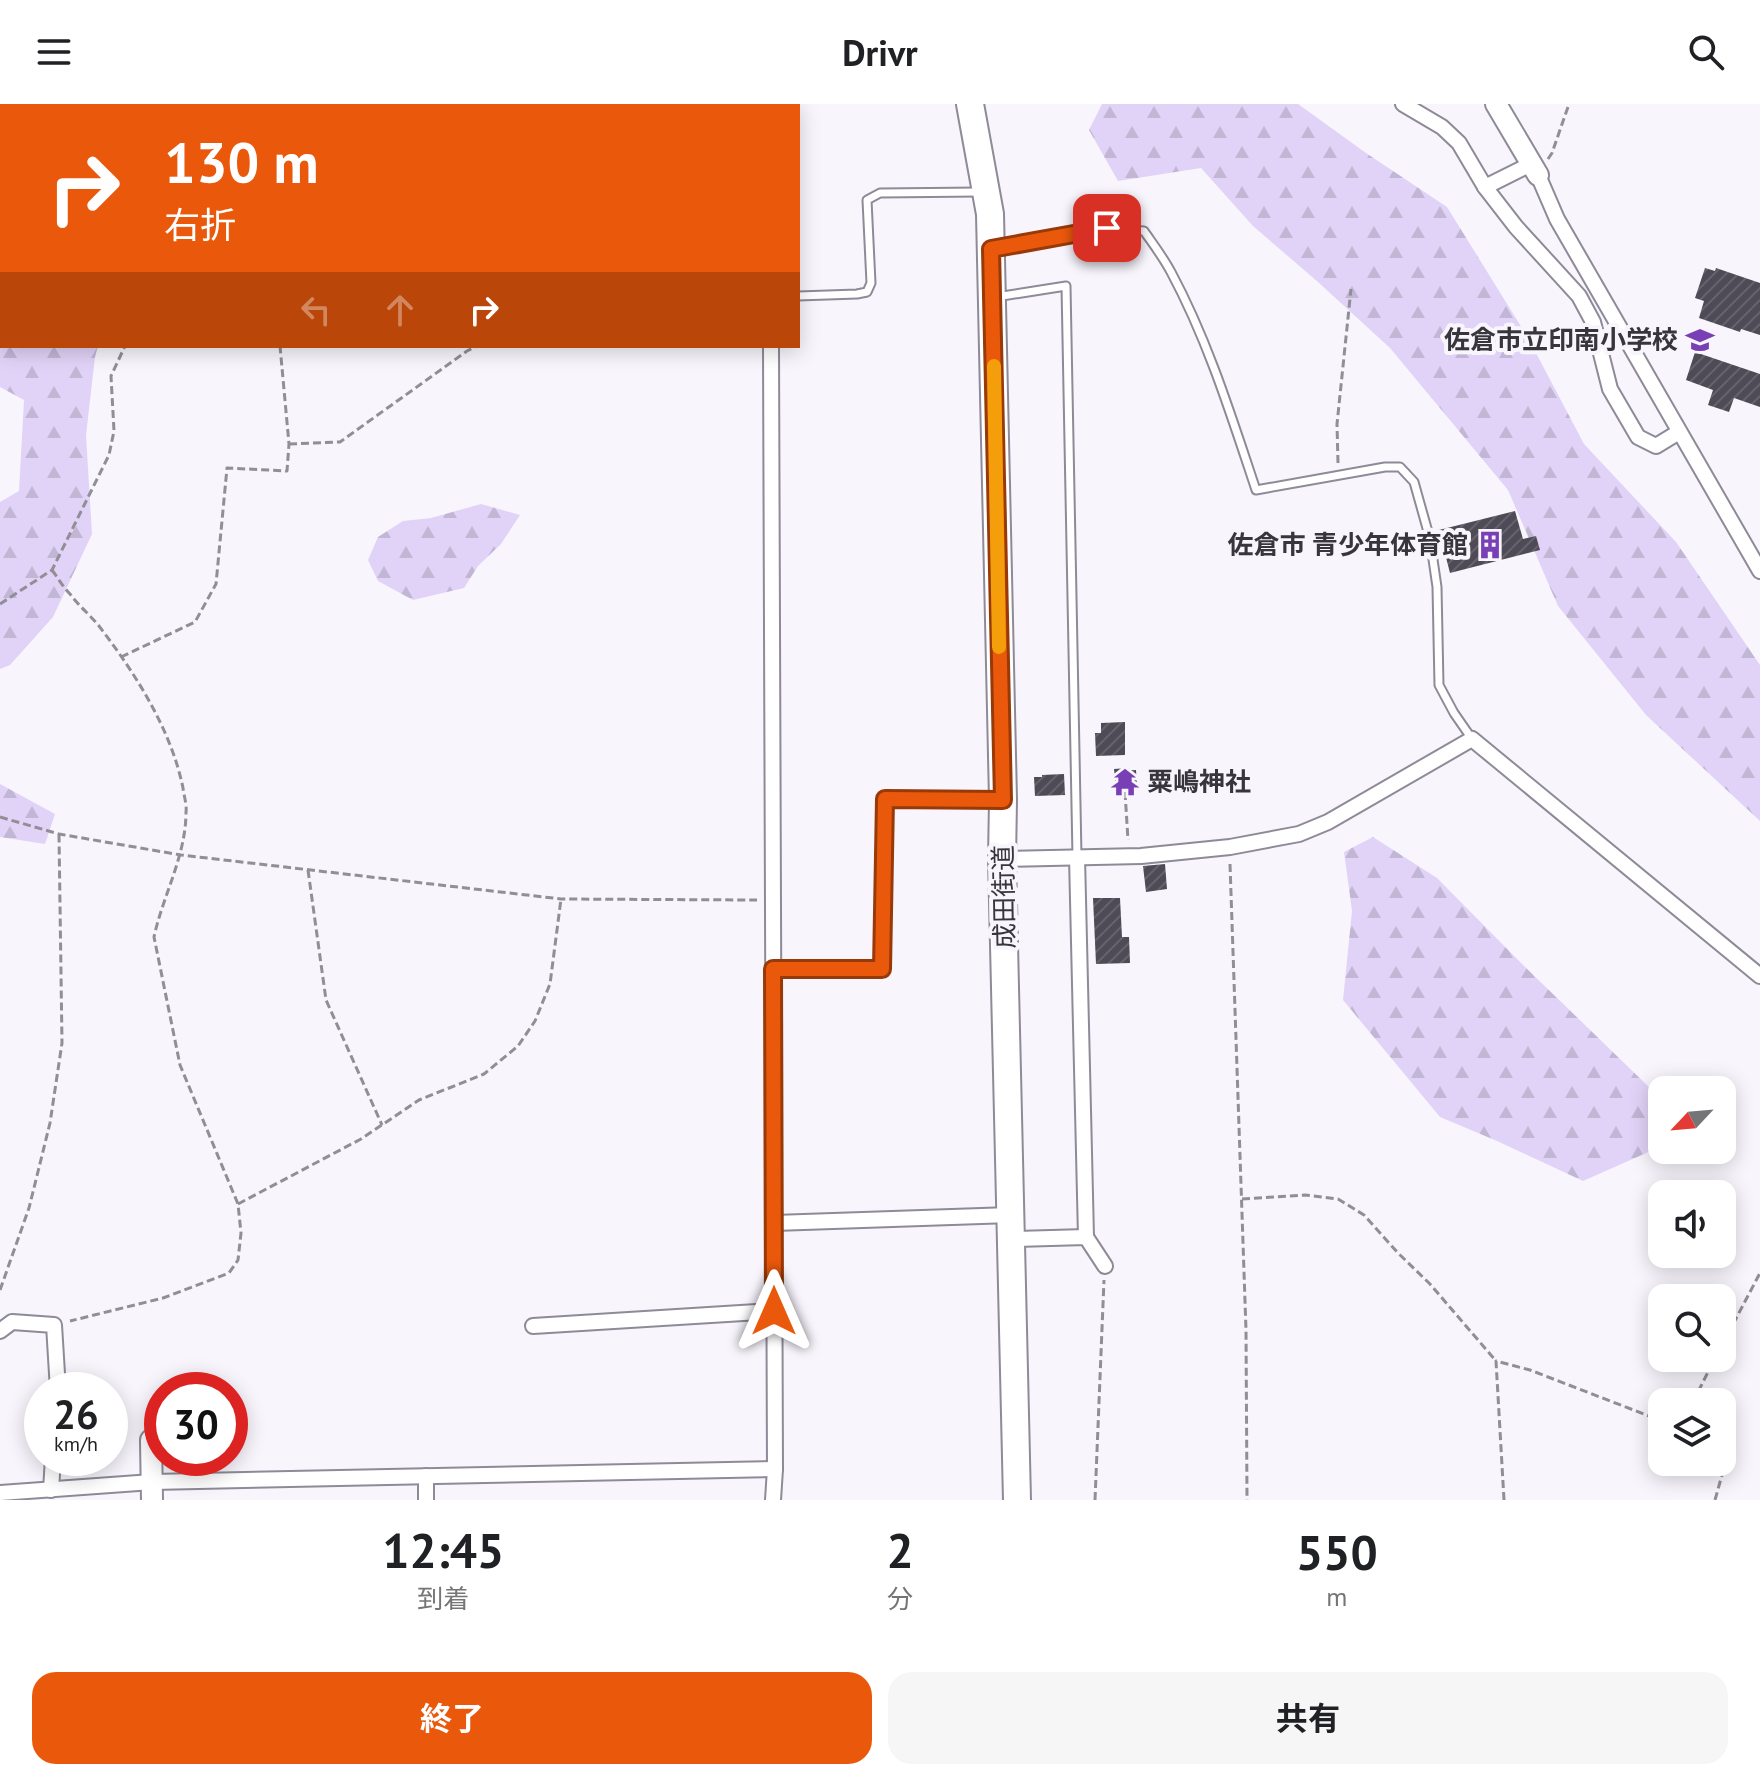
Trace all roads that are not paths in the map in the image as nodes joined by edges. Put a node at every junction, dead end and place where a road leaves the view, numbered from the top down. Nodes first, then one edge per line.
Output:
1 (970, 104) edge
2 (1403, 104) edge
3 (1496, 104) edge
4 (1534, 170) junction
5 (1485, 187) junction
6 (985, 192) junction
7 (991, 249) junction
8 (800, 296) edge
9 (993, 297) junction
10 (771, 348) edge
11 (1679, 432) junction
12 (1760, 571) edge
13 (1472, 739) junction
14 (1003, 800) junction
15 (1077, 857) junction
16 (1002, 859) junction
17 (773, 969) junction
18 (1760, 976) edge
19 (774, 1223) junction
20 (1012, 1227) junction
21 (1086, 1237) junction
22 (1105, 1266) road end
23 (774, 1311) junction
24 (533, 1326) dead end
25 (0, 1331) edge
26 (57, 1372) edge
27 (775, 1469) junction
28 (52, 1476) edge
29 (426, 1476) junction
30 (51, 1490) junction
31 (152, 1491) edge
32 (0, 1493) edge
33 (426, 1500) edge
34 (773, 1500) edge
35 (1017, 1500) edge

1 - 6 highway, 成田街道
2 - 5 street
3 - 4 street
4 - 5 street
4 - 11 street
5 - 11 street
6 - 7 highway, 成田街道
6 - 8 lane
7 - 9 highway, 成田街道
7 - 13 lane
9 - 14 highway, 成田街道
9 - 15 lane
10 - 17 street
11 - 12 street
13 - 15 street
13 - 18 street
14 - 16 highway, 成田街道
14 - 17 street
15 - 16 street
15 - 21 street
16 - 20 highway, 成田街道
17 - 19 street
19 - 20 street
19 - 23 street
20 - 21 street
20 - 35 highway, 成田街道
21 - 22 street
23 - 24 street
23 - 27 street
25 - 26 street
27 - 29 street
27 - 34 street
28 - 30 street
29 - 31 street
29 - 33 street
30 - 31 street
30 - 32 street

